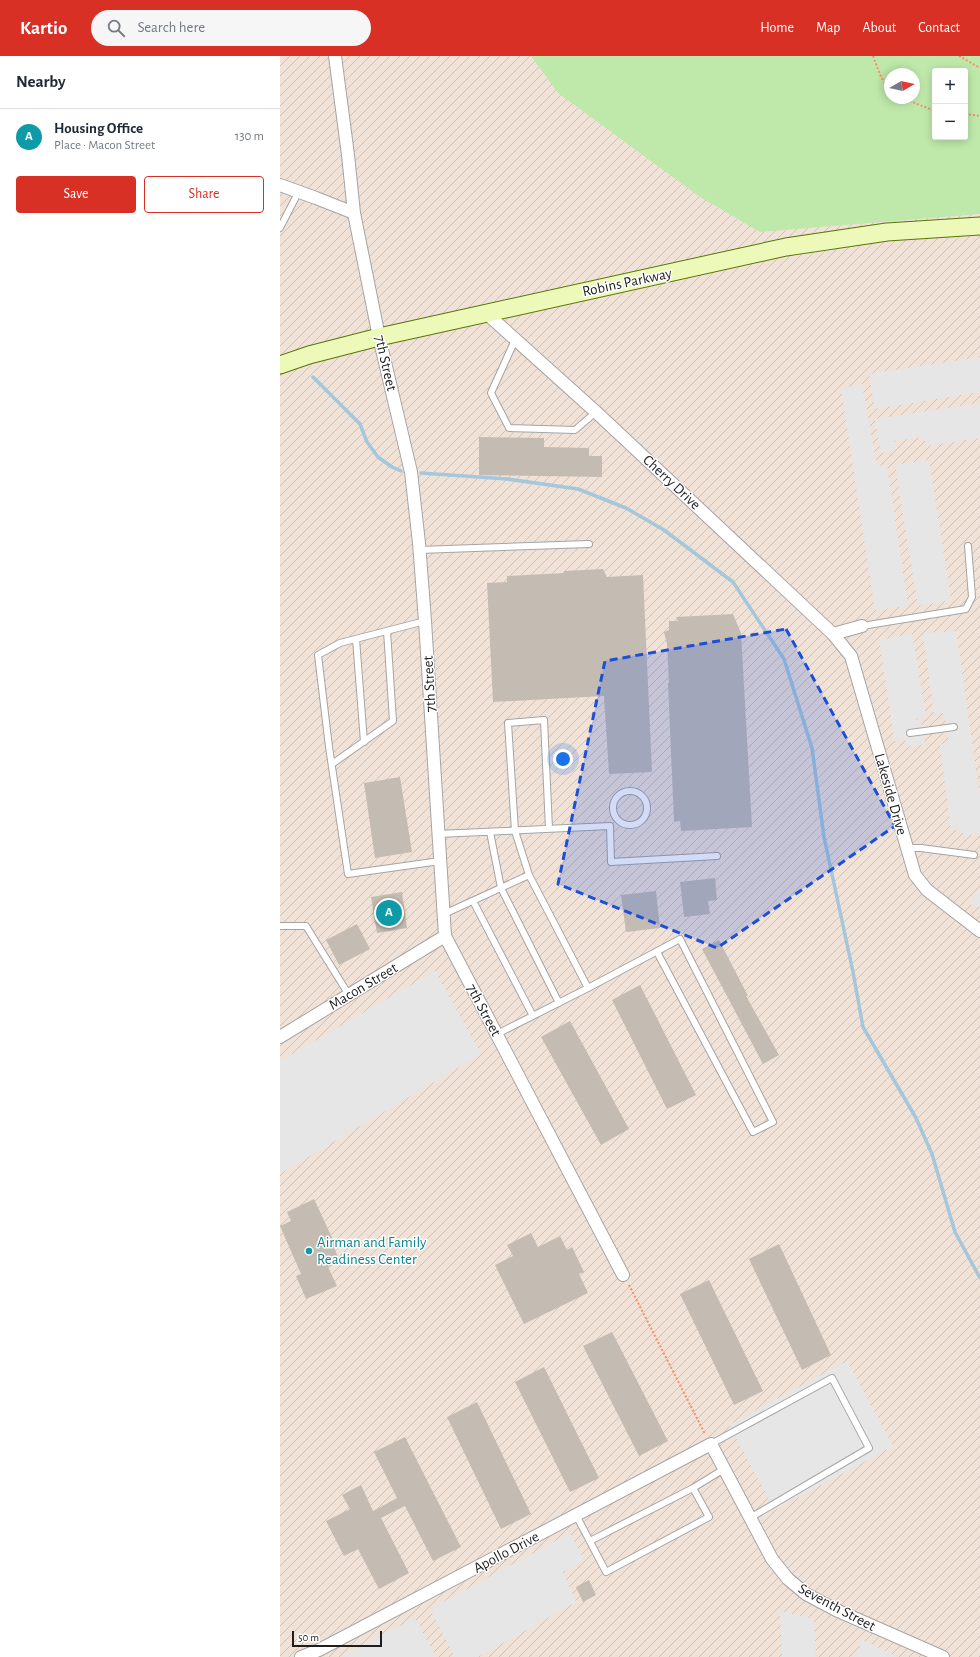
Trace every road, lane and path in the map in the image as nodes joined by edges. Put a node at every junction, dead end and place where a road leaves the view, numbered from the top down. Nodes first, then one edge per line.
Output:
1 (335, 56) edge
2 (873, 56) edge
3 (959, 56) edge
4 (980, 68) edge
5 (884, 81) edge
6 (917, 104) edge
7 (932, 110) edge
8 (968, 114) edge
9 (980, 116) edge
10 (280, 185) edge
11 (299, 191) junction
12 (354, 213) junction
13 (980, 226) edge
14 (280, 228) edge
15 (486, 313) junction
16 (379, 337) junction
17 (515, 340) junction
18 (280, 365) edge
19 (596, 412) junction
20 (589, 544) dead end
21 (968, 546) dead end
22 (419, 550) junction
23 (425, 620) junction
24 (862, 626) joint
25 (387, 631) junction
26 (833, 634) junction
27 (356, 639) junction
28 (954, 727) dead end
29 (910, 733) dead end
30 (364, 742) junction
31 (332, 764) junction
32 (617, 819) junction
33 (610, 826) junction
34 (549, 829) junction
35 (515, 830) junction
36 (490, 832) junction
37 (438, 834) junction
38 (906, 848) junction
39 (974, 855) dead end
40 (717, 856) dead end
41 (440, 861) junction
42 (529, 875) junction
43 (501, 888) junction
44 (473, 901) junction
45 (444, 914) junction
46 (280, 926) edge
47 (980, 931) edge
48 (445, 936) junction
49 (657, 952) junction
50 (588, 988) junction
51 (349, 995) junction
52 (559, 1003) junction
53 (533, 1016) junction
54 (497, 1034) junction
55 (280, 1036) edge
56 (624, 1275) joint
57 (711, 1444) junction
58 (724, 1469) junction
59 (693, 1488) junction
60 (576, 1515) junction
61 (750, 1518) junction
62 (590, 1541) junction
63 (301, 1657) edge
64 (943, 1657) edge

1 - 12 street, 7th Street
2 - 5 path
3 - 4 path
6 - 7 path
8 - 9 path
10 - 11 street
11 - 12 street
11 - 14 lane
12 - 16 street, 7th Street
13 - 15 street, Robins Parkway
15 - 16 street, Robins Parkway
15 - 17 street, Cherry Drive
16 - 18 street, Robins Parkway
16 - 22 street, 7th Street
17 - 19 street, Cherry Drive
17 - 19 lane
19 - 26 street, Cherry Drive
20 - 22 lane
21 - 24 lane
22 - 23 street, 7th Street
23 - 25 lane
23 - 37 street, 7th Street
24 - 26 street
25 - 27 lane
25 - 30 lane
26 - 38 street, Lakeside Drive
27 - 30 lane
27 - 31 lane
28 - 29 lane
30 - 31 lane
31 - 41 lane
32 - 32 lane
32 - 33 lane
33 - 34 lane
33 - 40 lane
34 - 35 lane
34 - 35 lane
35 - 36 lane
35 - 42 lane
36 - 37 lane
36 - 43 lane
37 - 41 street, 7th Street
38 - 39 lane
38 - 47 street, Lakeside Drive
41 - 45 street, 7th Street
42 - 43 lane
42 - 50 lane
43 - 44 lane
43 - 52 lane
44 - 45 lane
44 - 53 lane
45 - 48 street, 7th Street
46 - 51 lane
48 - 51 street, Macon Street
48 - 54 street, 7th Street
49 - 49 lane
49 - 50 lane
50 - 52 lane
51 - 55 street, Macon Street
52 - 53 lane
53 - 54 lane
54 - 56 street, 7th Street
56 - 57 path
57 - 58 street, Seventh Street
57 - 60 street, Apollo Drive
57 - 61 lane
58 - 59 lane
58 - 61 street, Seventh Street
59 - 62 lane
59 - 62 lane
60 - 62 lane
60 - 63 street, Apollo Drive
61 - 64 street, Seventh Street

